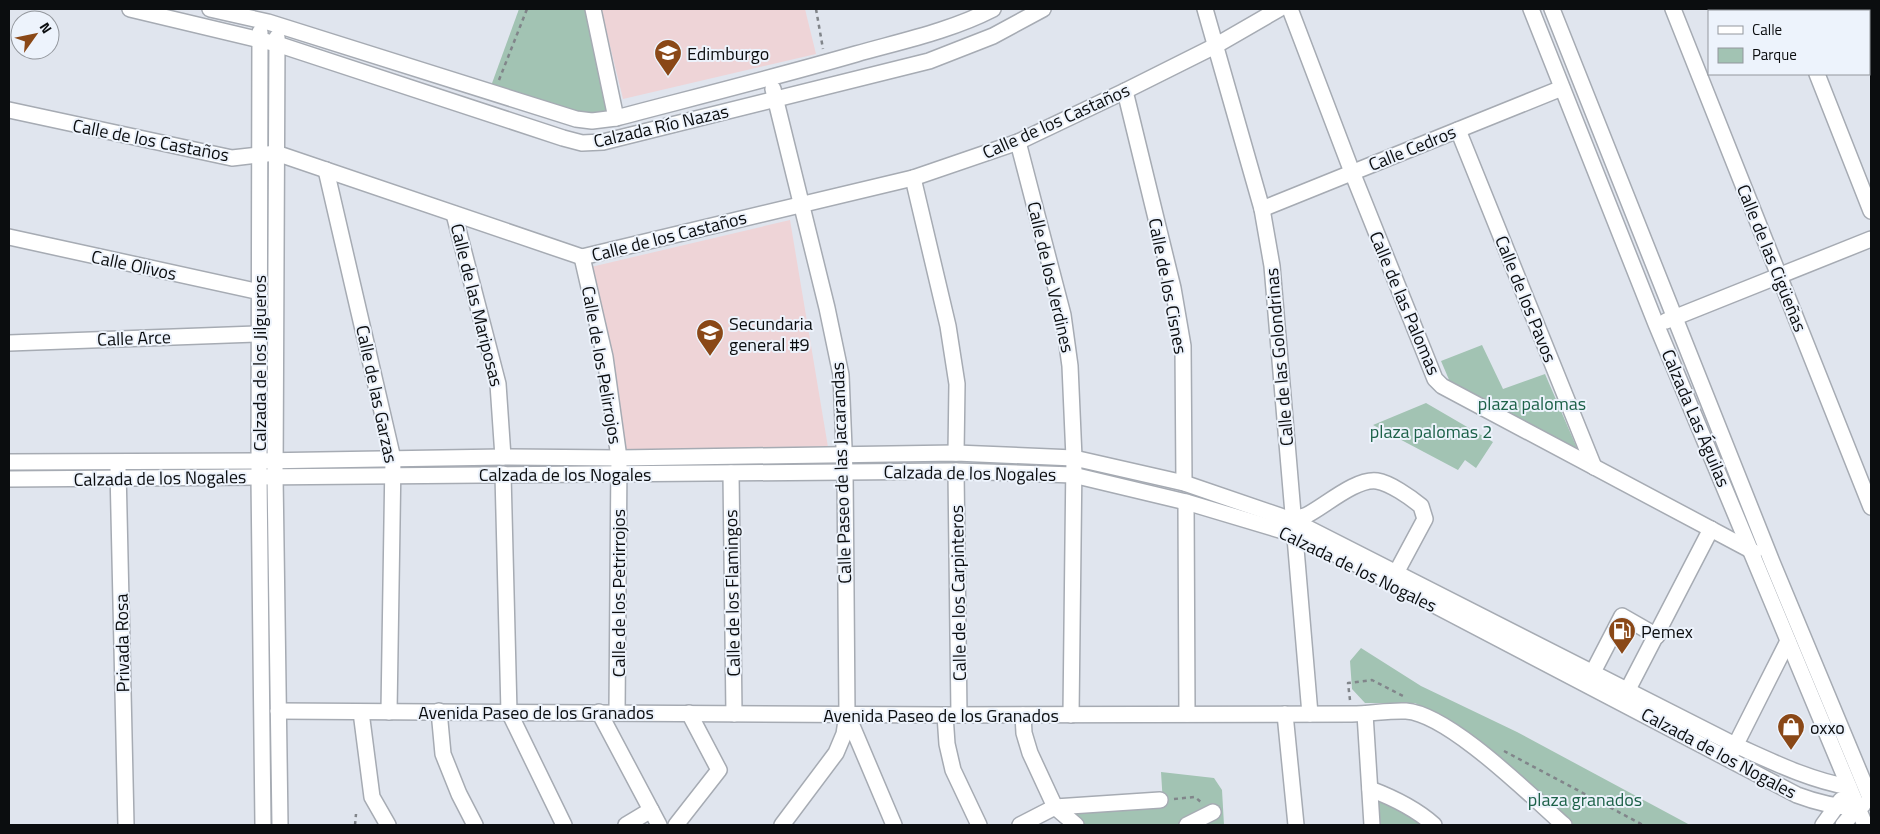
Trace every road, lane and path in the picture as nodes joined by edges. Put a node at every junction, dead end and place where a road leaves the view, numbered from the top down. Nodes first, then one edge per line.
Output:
1 (130, 9) edge
2 (210, 9) edge
3 (526, 9) edge
4 (593, 9) edge
5 (816, 9) edge
6 (993, 9) edge
7 (1043, 9) edge
8 (1205, 9) edge
9 (1279, 9) edge
10 (1290, 9) edge
11 (1531, 9) edge
12 (1552, 9) edge
13 (1673, 9) edge
14 (260, 20) junction
15 (277, 25) junction
16 (260, 40) junction
17 (277, 44) junction
18 (1215, 46) junction
19 (825, 63) junction
20 (1817, 75) edge
21 (770, 78) junction
22 (1562, 88) junction
23 (1125, 91) junction
24 (494, 93) junction
25 (776, 99) junction
26 (9, 110) edge
27 (616, 118) junction
28 (1458, 130) junction
29 (1018, 142) junction
30 (276, 153) junction
31 (260, 155) junction
32 (326, 170) junction
33 (1352, 172) junction
34 (913, 178) junction
35 (801, 204) junction
36 (1262, 209) junction
37 (1871, 211) edge
38 (454, 214) junction
39 (9, 238) edge
40 (1871, 239) edge
41 (582, 257) junction
42 (1779, 276) junction
43 (260, 292) junction
44 (1676, 317) junction
45 (1656, 324) junction
46 (259, 334) junction
47 (9, 343) edge
48 (956, 453) junction
49 (844, 455) junction
50 (503, 457) junction
51 (619, 458) junction
52 (1074, 458) junction
53 (393, 459) junction
54 (259, 461) junction
55 (9, 462) edge
56 (118, 462) junction
57 (1594, 467) junction
58 (275, 469) junction
59 (956, 471) junction
60 (844, 472) junction
61 (730, 473) junction
62 (503, 474) junction
63 (619, 474) junction
64 (1073, 475) junction
65 (394, 476) junction
66 (259, 477) junction
67 (9, 479) edge
68 (118, 479) junction
69 (1184, 483) junction
70 (1186, 502) junction
71 (1871, 507) edge
72 (1293, 527) junction
73 (1711, 530) junction
74 (1751, 550) junction
75 (1360, 561) junction
76 (1772, 562) junction
77 (1396, 573) junction
78 (1499, 632) junction
79 (1657, 636) junction
80 (1788, 641) junction
81 (1592, 672) junction
82 (1625, 696) junction
83 (278, 711) junction
84 (439, 711) junction
85 (361, 712) junction
86 (390, 712) junction
87 (509, 712) junction
88 (599, 712) junction
89 (617, 712) junction
90 (689, 713) junction
91 (734, 714) junction
92 (847, 714) junction
93 (1187, 714) junction
94 (1285, 714) junction
95 (1310, 714) junction
96 (1365, 714) junction
97 (952, 715) junction
98 (1023, 715) junction
99 (1071, 715) junction
100 (1736, 745) junction
101 (1728, 760) junction
102 (1861, 781) edge
103 (1370, 789) junction
104 (1195, 797) dead end
105 (1160, 800) joint
106 (1871, 800) edge
107 (1056, 807) junction
108 (1836, 807) junction
109 (1857, 808) junction
110 (651, 810) junction
111 (1213, 812) dead end
112 (356, 814) dead end
113 (790, 821) edge
114 (1431, 824) edge
115 (126, 825) edge
116 (264, 825) edge
117 (280, 825) edge
118 (355, 825) edge
119 (388, 825) edge
120 (475, 825) edge
121 (564, 825) edge
122 (626, 825) edge
123 (659, 825) edge
124 (676, 825) edge
125 (894, 825) edge
126 (979, 825) edge
127 (1020, 825) edge
128 (1076, 825) edge
129 (1187, 825) edge
130 (1296, 825) edge
131 (1372, 825) edge
132 (1564, 825) edge
133 (1823, 825) edge
134 (1842, 825) edge
135 (1864, 825) edge

1 - 16 street, Calzada Río Nazas
2 - 14 street, Calzada Río Nazas
3 - 24 path
4 - 27 street
5 - 19 path
6 - 19 street, Calzada Río Nazas
7 - 25 street, Calzada Río Nazas
8 - 18 street, Calle de las Golondrinas
9 - 18 street, Calle de los Castaños
10 - 33 street, Calle de las Palomas
11 - 22 street, Calzada Las Águilas
12 - 44 street, Calzada Las Águilas
13 - 42 street, Calle de las Cigüeñas
14 - 15 street, Calzada Río Nazas
14 - 16 street, Calzada de los Jilgueros
15 - 17 street, Calzada de los Jilgueros
15 - 24 street, Calzada Río Nazas
16 - 17 street, Calzada Río Nazas
16 - 31 street, Calzada de los Jilgueros
17 - 25 street, Calzada Río Nazas
17 - 30 street, Calzada de los Jilgueros
18 - 23 street, Calle de los Castaños
18 - 36 street, Calle de las Golondrinas
19 - 21 street, Calzada Río Nazas
20 - 37 street
21 - 25 street, Calle Paseo de las Jacarandas
21 - 27 street, Calzada Río Nazas
22 - 28 street, Calle Cedros
22 - 45 street, Calzada Las Águilas
23 - 29 street, Calle de los Castaños
23 - 69 street, Calle de los Cisnes
24 - 27 street, Calzada Río Nazas
25 - 35 street, Calle Paseo de las Jacarandas
26 - 31 street, Calle de los Castaños
28 - 33 street, Calle Cedros
28 - 57 street, Calle de los Pavos
29 - 34 street, Calle de los Castaños
29 - 52 street, Calle de los Verdines
30 - 31 street, Calle de los Castaños
30 - 32 street, Calle de los Castaños
30 - 58 street, Calzada de los Jilgueros
31 - 43 street, Calzada de los Jilgueros
32 - 38 street, Calle de los Castaños
32 - 53 street, Calle de las Garzas
33 - 36 street, Calle Cedros
33 - 57 street, Calle de las Palomas
34 - 35 street, Calle de los Castaños
34 - 48 street
35 - 41 street, Calle de los Castaños
35 - 49 street, Calle Paseo de las Jacarandas
36 - 72 street, Calle de las Golondrinas
38 - 41 street, Calle de los Castaños
38 - 50 street, Calle de las Mariposas
39 - 43 street, Calle Olivos
40 - 42 street
41 - 51 street, Calle de los Pelirrojos
42 - 44 street
42 - 71 street, Calle de las Cigüeñas
43 - 46 street, Calzada de los Jilgueros
44 - 45 street
44 - 76 street, Calzada Las Águilas
45 - 74 street, Calzada Las Águilas
46 - 47 street, Calle Arce
46 - 54 street, Calzada de los Jilgueros
48 - 49 street, Calzada de los Nogales
48 - 52 street, Calzada de los Nogales
49 - 51 street, Calzada de los Nogales
49 - 60 street, Calle Paseo de las Jacarandas
50 - 51 street, Calzada de los Nogales
50 - 53 street, Calzada de los Nogales
51 - 63 street, Calle de los Pelirrojos
52 - 64 street, Calle de los Verdines
52 - 69 street, Calzada de los Nogales
53 - 58 street, Calzada de los Nogales
53 - 65 street, Calle de las Garzas
54 - 56 street, Calzada de los Nogales
54 - 58 street, Calzada de los Nogales
54 - 66 street, Calzada de los Jilgueros
55 - 56 street, Calzada de los Nogales
56 - 68 street, Privada Rosa
57 - 73 street, Calle de las Palomas
58 - 65 street, Calzada de los Nogales
58 - 66 street, Calzada de los Nogales
58 - 83 street, Calzada de los Jilgueros
59 - 60 street, Calzada de los Nogales
59 - 64 street, Calzada de los Nogales
59 - 97 street, Calle de los Carpinteros
60 - 61 street, Calzada de los Nogales
60 - 92 street, Calle Paseo de las Jacarandas
61 - 63 street, Calzada de los Nogales
61 - 91 street, Calle de los Flamingos
62 - 63 street, Calzada de los Nogales
62 - 65 street, Calzada de los Nogales
62 - 87 street
63 - 89 street, Calle de los Petrirrojos
64 - 70 street, Calzada de los Nogales
64 - 99 street, Calle de los Verdines
65 - 86 street, Calle de las Garzas
66 - 68 street, Calzada de los Nogales
66 - 116 street, Calzada de los Jilgueros
67 - 68 street, Calzada de los Nogales
68 - 115 street, Privada Rosa
69 - 72 street, Calzada de los Nogales
70 - 72 street, Calzada de los Nogales
70 - 93 street
72 - 75 street, Calzada de los Nogales
72 - 77 street
72 - 95 street, Calle de las Golondrinas
73 - 74 street, Calle de las Palomas
73 - 79 street
74 - 76 street, Calle de las Palomas
74 - 80 street, Calzada Las Águilas
75 - 77 street, Calzada de los Nogales
75 - 78 street, Calzada de los Nogales
76 - 102 street, Calzada Las Águilas
77 - 78 street, Calzada de los Nogales
78 - 81 street, Calzada de los Nogales
78 - 82 street, Calzada de los Nogales
79 - 81 street
79 - 82 street
80 - 100 street
80 - 102 street, Calzada Las Águilas
81 - 82 street, Calzada de los Nogales
82 - 100 street, Calzada de los Nogales
82 - 101 street, Calzada de los Nogales
83 - 85 street, Avenida Paseo de los Granados
83 - 117 street, Calzada de los Jilgueros
84 - 86 street, Avenida Paseo de los Granados
84 - 87 street, Avenida Paseo de los Granados
84 - 120 street
85 - 86 street, Avenida Paseo de los Granados
85 - 119 street
87 - 88 street, Avenida Paseo de los Granados
87 - 121 street
88 - 89 street, Avenida Paseo de los Granados
88 - 110 street
89 - 90 street, Avenida Paseo de los Granados
90 - 91 street, Avenida Paseo de los Granados
90 - 124 street
91 - 92 street, Avenida Paseo de los Granados
92 - 97 street, Avenida Paseo de los Granados
92 - 113 street, Calle Paseo de las Jacarandas
92 - 125 street
93 - 94 street, Avenida Paseo de los Granados
93 - 99 street, Avenida Paseo de los Granados
94 - 95 street, Avenida Paseo de los Granados
94 - 130 street
95 - 96 street, Avenida Paseo de los Granados
96 - 103 street
96 - 132 street, Avenida Paseo de los Granados
97 - 98 street, Avenida Paseo de los Granados
97 - 126 street, Calle de los Carpinteros
98 - 99 street, Avenida Paseo de los Granados
98 - 107 street
100 - 101 street
100 - 102 street, Calzada de los Nogales
101 - 108 street, Calzada de los Nogales
102 - 106 street, Calzada Las Águilas
102 - 108 street
102 - 109 street, Calzada Las Águilas
103 - 114 street
103 - 131 street
104 - 105 path
105 - 107 street
106 - 109 street
107 - 127 street
107 - 128 street
108 - 109 street, Calzada de los Nogales
108 - 133 street
109 - 134 street
109 - 135 street, Calzada Las Águilas
110 - 122 street
110 - 123 street
111 - 129 street
112 - 118 path

